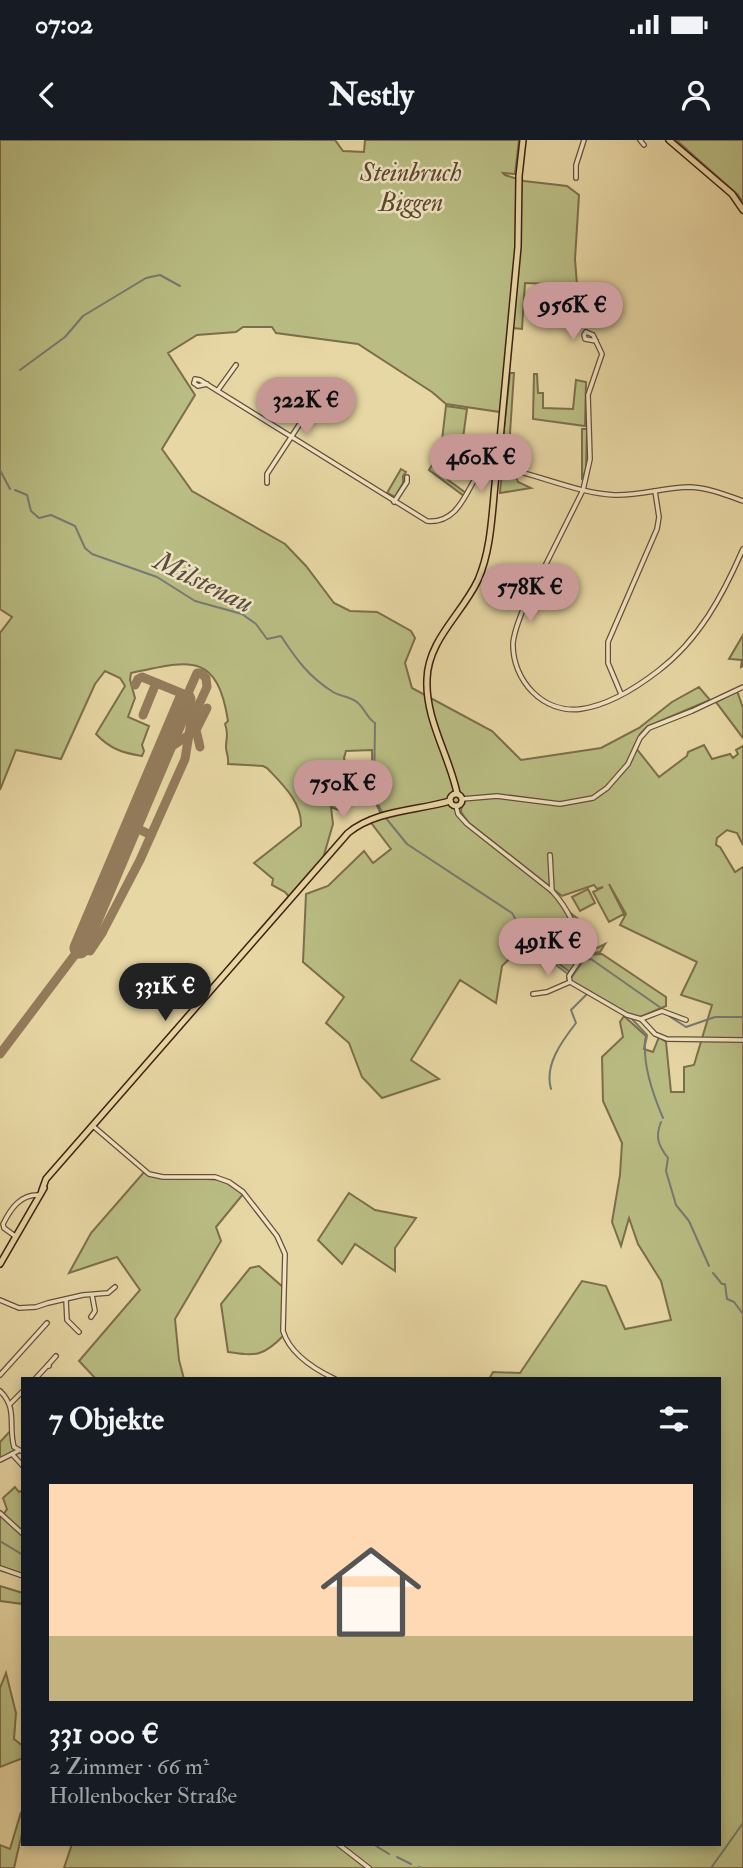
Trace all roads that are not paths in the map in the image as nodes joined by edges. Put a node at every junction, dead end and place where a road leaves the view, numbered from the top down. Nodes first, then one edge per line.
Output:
1 (523, 140) edge
2 (584, 140) edge
3 (640, 140) edge
4 (669, 140) edge
5 (644, 145) dead end
6 (576, 178) dead end
7 (743, 209) edge
8 (596, 341) dead end
9 (236, 365) dead end
10 (207, 384) dead end
11 (332, 384) dead end
12 (218, 390) junction
13 (292, 437) junction
14 (498, 461) junction
15 (489, 466) junction
16 (503, 468) junction
17 (496, 475) junction
18 (407, 477) dead end
19 (267, 483) dead end
20 (583, 490) junction
21 (655, 491) junction
22 (743, 500) edge
23 (394, 502) junction
24 (743, 549) edge
25 (743, 687) edge
26 (621, 694) junction
27 (457, 793) junction
28 (462, 799) junction
29 (450, 801) junction
30 (457, 806) junction
31 (550, 855) dead end
32 (552, 891) junction
33 (570, 979) junction
34 (533, 994) dead end
35 (641, 1019) junction
36 (686, 1020) dead end
37 (743, 1040) edge
38 (93, 1126) junction
39 (41, 1193) junction
40 (16, 1236) junction
41 (0, 1264) edge
42 (115, 1287) dead end
43 (92, 1294) junction
44 (0, 1300) edge
45 (66, 1300) junction
46 (91, 1317) dead end
47 (47, 1323) dead end
48 (79, 1332) dead end
49 (56, 1356) dead end
50 (0, 1376) edge
51 (37, 1377) edge
52 (332, 1377) edge
53 (0, 1391) edge
54 (21, 1393) edge
55 (10, 1404) junction
56 (20, 1451) edge
57 (12, 1454) junction
58 (0, 1460) edge
59 (21, 1464) edge
60 (0, 1513) edge
61 (21, 1532) edge
62 (0, 1568) edge
63 (21, 1575) edge
64 (341, 1846) edge
65 (369, 1868) edge

1 - 14 main road
2 - 6 street
3 - 5 street
4 - 7 main road
8 - 20 street
9 - 12 street
10 - 12 street
11 - 13 street
12 - 13 street
13 - 19 street
13 - 23 street
14 - 15 main road
14 - 16 main road
15 - 17 main road
15 - 23 street
16 - 17 main road
16 - 20 street
17 - 27 main road
18 - 23 street
20 - 21 street
20 - 26 street
21 - 22 street
21 - 26 street
24 - 26 street
25 - 28 street
27 - 28 main road
27 - 29 main road
28 - 30 main road
29 - 30 main road
29 - 38 main road
30 - 32 street
31 - 32 street
32 - 33 street
33 - 34 street
33 - 35 street
35 - 36 street
35 - 37 street
38 - 39 main road
38 - 52 street
39 - 40 main road
39 - 40 street
40 - 41 main road
42 - 43 street
43 - 45 street
43 - 46 street
44 - 45 street
45 - 48 street
47 - 50 street
49 - 51 street
53 - 55 street
54 - 55 street
55 - 56 street
56 - 57 street
57 - 58 street
57 - 59 street
60 - 61 street
62 - 63 street
64 - 65 street

